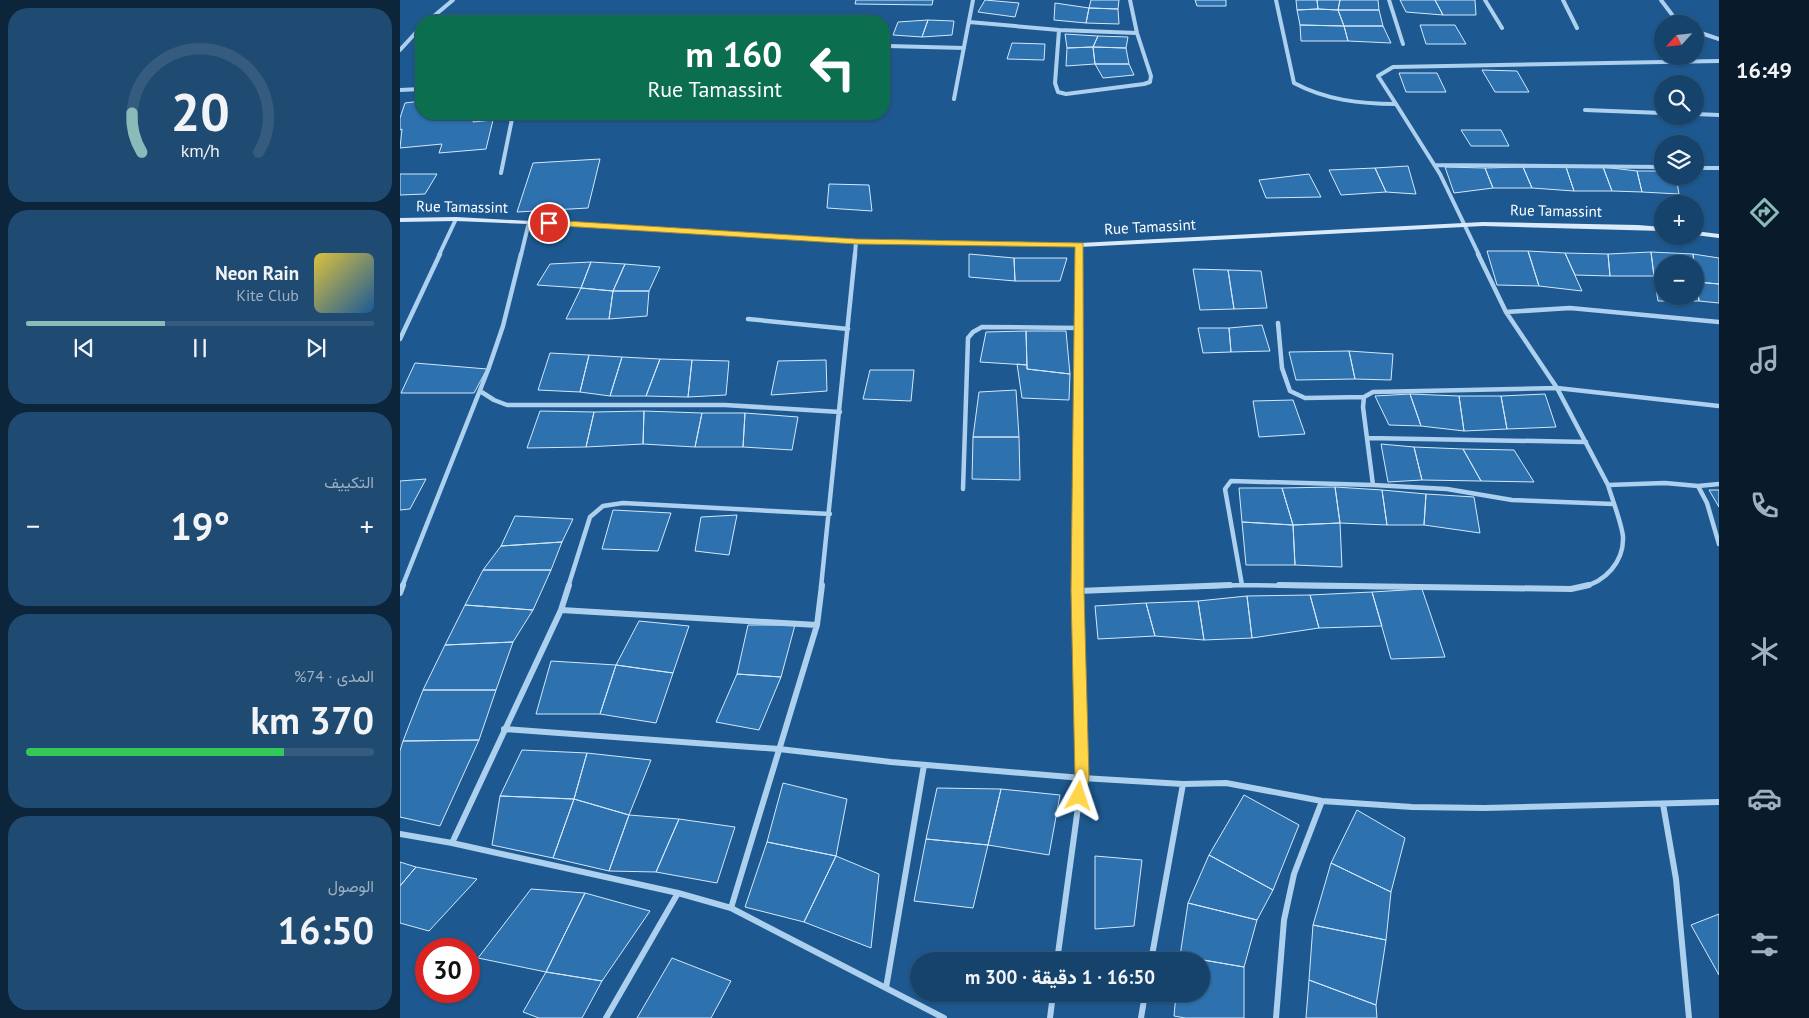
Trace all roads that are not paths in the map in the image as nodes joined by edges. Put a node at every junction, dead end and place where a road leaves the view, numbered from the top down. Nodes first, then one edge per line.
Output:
1 (453, 0) edge
2 (973, 0) edge
3 (1130, 0) edge
4 (1276, 0) edge
5 (1388, 0) edge
6 (1485, 0) edge
7 (1563, 0) edge
8 (1661, 0) edge
9 (435, 15) edge
10 (1672, 15) edge
11 (969, 22) junction
12 (1502, 28) dead end
13 (1577, 28) dead end
14 (1059, 30) junction
15 (1138, 33) junction
16 (415, 34) edge
17 (1704, 34) edge
18 (1719, 39) edge
19 (1403, 44) dead end
20 (890, 46) edge
21 (964, 48) junction
22 (400, 50) edge
23 (1719, 61) edge
24 (415, 89) edge
25 (400, 90) edge
26 (954, 99) dead end
27 (1396, 104) junction
28 (1585, 110) dead end
29 (1654, 113) edge
30 (1704, 114) edge
31 (1719, 115) edge
32 (512, 120) edge
33 (1435, 165) junction
34 (1654, 167) edge
35 (1704, 168) edge
36 (1719, 168) edge
37 (502, 173) dead end
38 (456, 219) junction
39 (400, 220) edge
40 (529, 222) junction
41 (1463, 225) junction
42 (1654, 228) edge
43 (1704, 234) edge
44 (1719, 236) edge
45 (856, 241) junction
46 (1080, 245) junction
47 (1506, 312) junction
48 (748, 319) dead end
49 (1719, 322) edge
50 (1278, 323) dead end
51 (848, 328) junction
52 (1079, 328) junction
53 (400, 339) edge
54 (1557, 388) junction
55 (480, 391) junction
56 (1364, 397) junction
57 (1719, 406) edge
58 (840, 412) junction
59 (1367, 438) junction
60 (1586, 442) junction
61 (1719, 484) edge
62 (1372, 485) junction
63 (1608, 485) junction
64 (1698, 486) junction
65 (963, 489) dead end
66 (1613, 504) junction
67 (830, 514) junction
68 (1719, 544) edge
69 (1242, 584) junction
70 (1078, 591) junction
71 (400, 593) edge
72 (561, 610) junction
73 (817, 625) junction
74 (504, 729) junction
75 (779, 749) junction
76 (924, 765) junction
77 (1082, 778) junction
78 (1183, 784) junction
79 (1322, 801) junction
80 (1719, 802) edge
81 (1663, 804) junction
82 (400, 834) edge
83 (452, 843) junction
84 (678, 893) junction
85 (730, 908) junction
86 (1058, 952) edge
87 (1153, 952) edge
88 (886, 988) junction
89 (1052, 1002) edge
90 (1144, 1002) edge
91 (606, 1018) edge
92 (944, 1018) edge
93 (1050, 1018) edge
94 (1141, 1018) edge
95 (1276, 1018) edge
96 (1689, 1018) edge

1 - 9 street
2 - 11 street
3 - 15 street
4 - 27 street
5 - 19 street
6 - 12 street
7 - 13 street
8 - 10 street
11 - 14 street
11 - 21 street
14 - 15 street
14 - 15 street
16 - 22 street
17 - 18 street
20 - 21 street
21 - 26 street
23 - 27 street
24 - 25 street
27 - 33 street
28 - 29 street
30 - 31 street
32 - 37 street
33 - 34 street
33 - 41 street
35 - 36 street
38 - 39 main road, Rue Tamassint
38 - 40 main road, Rue Tamassint
38 - 53 street
40 - 45 main road, Rue Tamassint
40 - 55 street
41 - 42 main road, Rue Tamassint
41 - 46 main road, Rue Tamassint
41 - 47 street
43 - 44 main road
45 - 46 main road, Rue Tamassint
45 - 51 street
46 - 52 street
47 - 49 street
47 - 54 street
48 - 51 street
50 - 56 street
51 - 58 street
52 - 65 street
52 - 70 street
54 - 56 street
54 - 57 street
54 - 60 street
55 - 58 street
55 - 71 street
56 - 59 street
58 - 67 street
59 - 60 street
59 - 62 street
60 - 63 street
61 - 64 street
62 - 66 street
62 - 69 street
63 - 64 street
63 - 66 street
64 - 68 street
66 - 69 street
67 - 72 street
67 - 73 street
69 - 70 street
70 - 77 street
72 - 73 street
72 - 74 street
73 - 75 street
74 - 75 street
74 - 83 street
75 - 76 street
75 - 85 street
76 - 77 street
76 - 88 street
77 - 78 street
77 - 86 street
78 - 79 street
78 - 87 street
79 - 81 street
79 - 95 street
80 - 81 street
81 - 96 street
82 - 83 street
83 - 84 street
84 - 85 street
84 - 91 street
85 - 88 street
88 - 92 street
89 - 93 street
90 - 94 street

